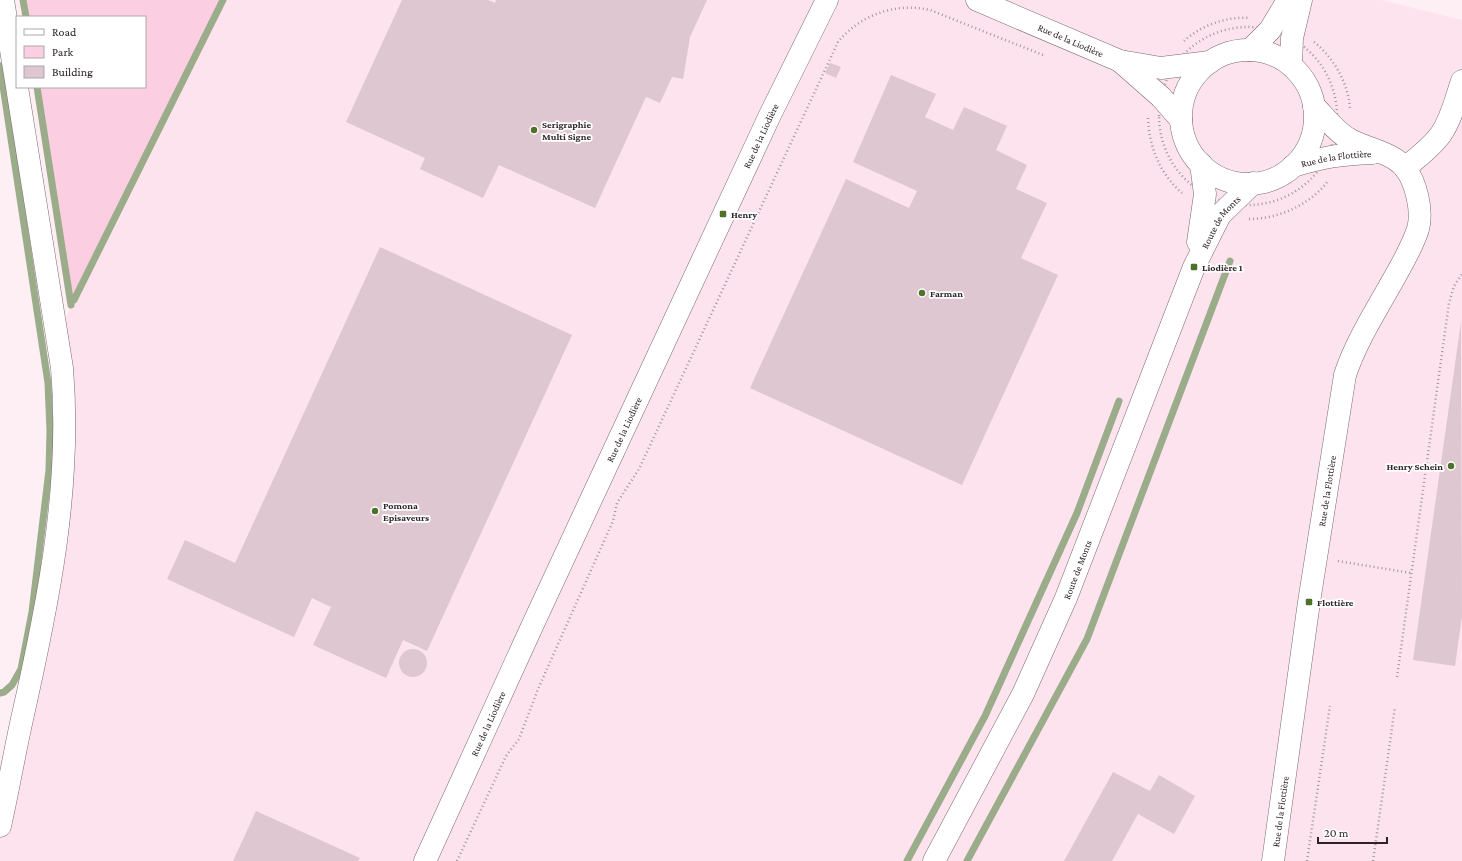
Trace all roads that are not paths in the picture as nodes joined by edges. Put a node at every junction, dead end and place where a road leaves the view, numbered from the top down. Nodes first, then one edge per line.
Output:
1 (3, 0) edge
2 (827, 0) edge
3 (977, 0) edge
4 (1288, 0) edge
5 (1301, 0) edge
6 (1250, 50) junction
7 (1120, 62) junction
8 (1210, 62) junction
9 (1291, 66) junction
10 (16, 81) edge
11 (1462, 81) edge
12 (17, 88) edge
13 (1314, 106) junction
14 (1181, 120) junction
15 (1381, 153) junction
16 (1201, 164) junction
17 (1293, 166) junction
18 (1405, 168) junction
19 (1253, 183) junction
20 (1194, 267) junction
21 (0, 826) edge
22 (425, 861) edge
23 (934, 861) edge
24 (1273, 861) edge

1 - 10 street
2 - 22 street, Rue de la Liodière
3 - 7 street, Rue de la Liodière
4 - 6 street
5 - 9 street
6 - 8 street
6 - 9 street
7 - 8 street, Rue de la Liodière
7 - 14 street, Rue de la Liodière
8 - 14 street
9 - 13 street
11 - 18 street
12 - 21 street
13 - 15 street, Rue de la Flottière
13 - 17 street
14 - 16 street
15 - 17 street, Rue de la Flottière
15 - 18 street, Rue de la Flottière
16 - 19 street
16 - 20 street, Route de Monts
17 - 19 street
18 - 24 street, Rue de la Flottière
19 - 20 street, Route de Monts
20 - 23 street, Route de Monts

